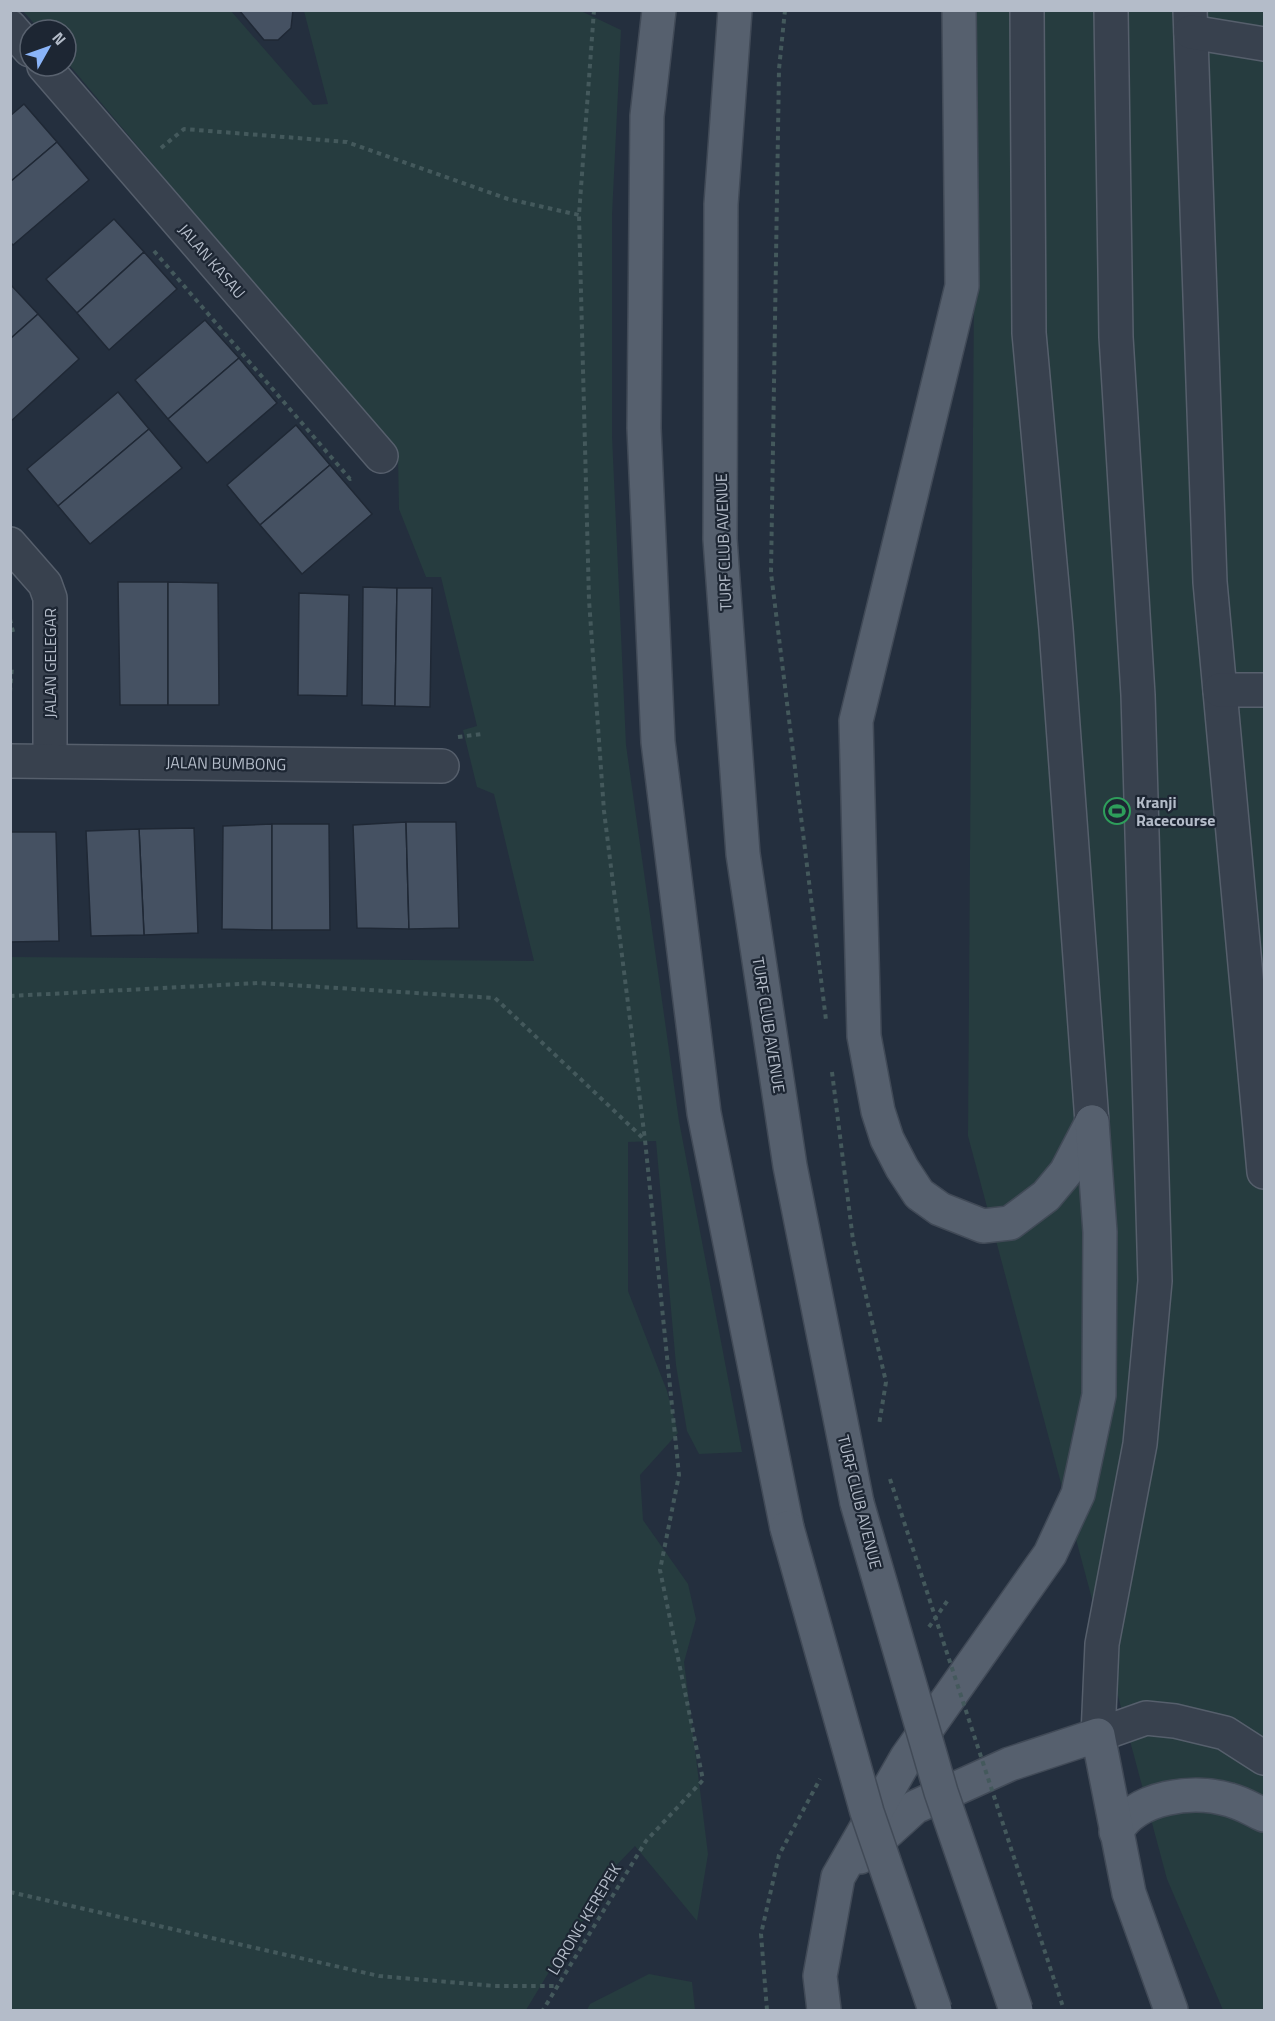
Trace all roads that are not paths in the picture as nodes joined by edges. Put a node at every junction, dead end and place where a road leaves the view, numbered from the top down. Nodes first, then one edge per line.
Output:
1 (659, 10) edge
2 (735, 10) edge
3 (959, 10) edge
4 (1027, 10) edge
5 (1111, 10) edge
6 (1191, 21) edge
7 (1264, 44) edge
8 (54, 78) edge
9 (381, 456) dead end
10 (10, 544) edge
11 (1220, 690) junction
12 (1264, 690) edge
13 (10, 761) edge
14 (50, 761) junction
15 (442, 766) dead end
16 (1092, 1122) junction
17 (1264, 1172) edge
18 (1098, 1735) junction
19 (1264, 1758) edge
20 (1264, 1815) edge
21 (1116, 1832) junction
22 (838, 1877) junction
23 (824, 2010) edge
24 (935, 2010) edge
25 (1016, 2010) edge
26 (1171, 2010) edge

1 - 24 main road, bridge
2 - 25 main road, TURF CLUB AVENUE, bridge
3 - 16 main road
4 - 16 street
5 - 18 street
6 - 7 street
6 - 11 street
8 - 9 street, JALAN KASAU
10 - 14 street, JALAN GELEGAR
11 - 12 street
11 - 17 street
13 - 14 street, JALAN BUMBONG
14 - 15 street, JALAN BUMBONG
16 - 22 main road
18 - 19 street
18 - 21 main road
18 - 22 main road
20 - 21 main road
21 - 26 main road
22 - 23 main road

